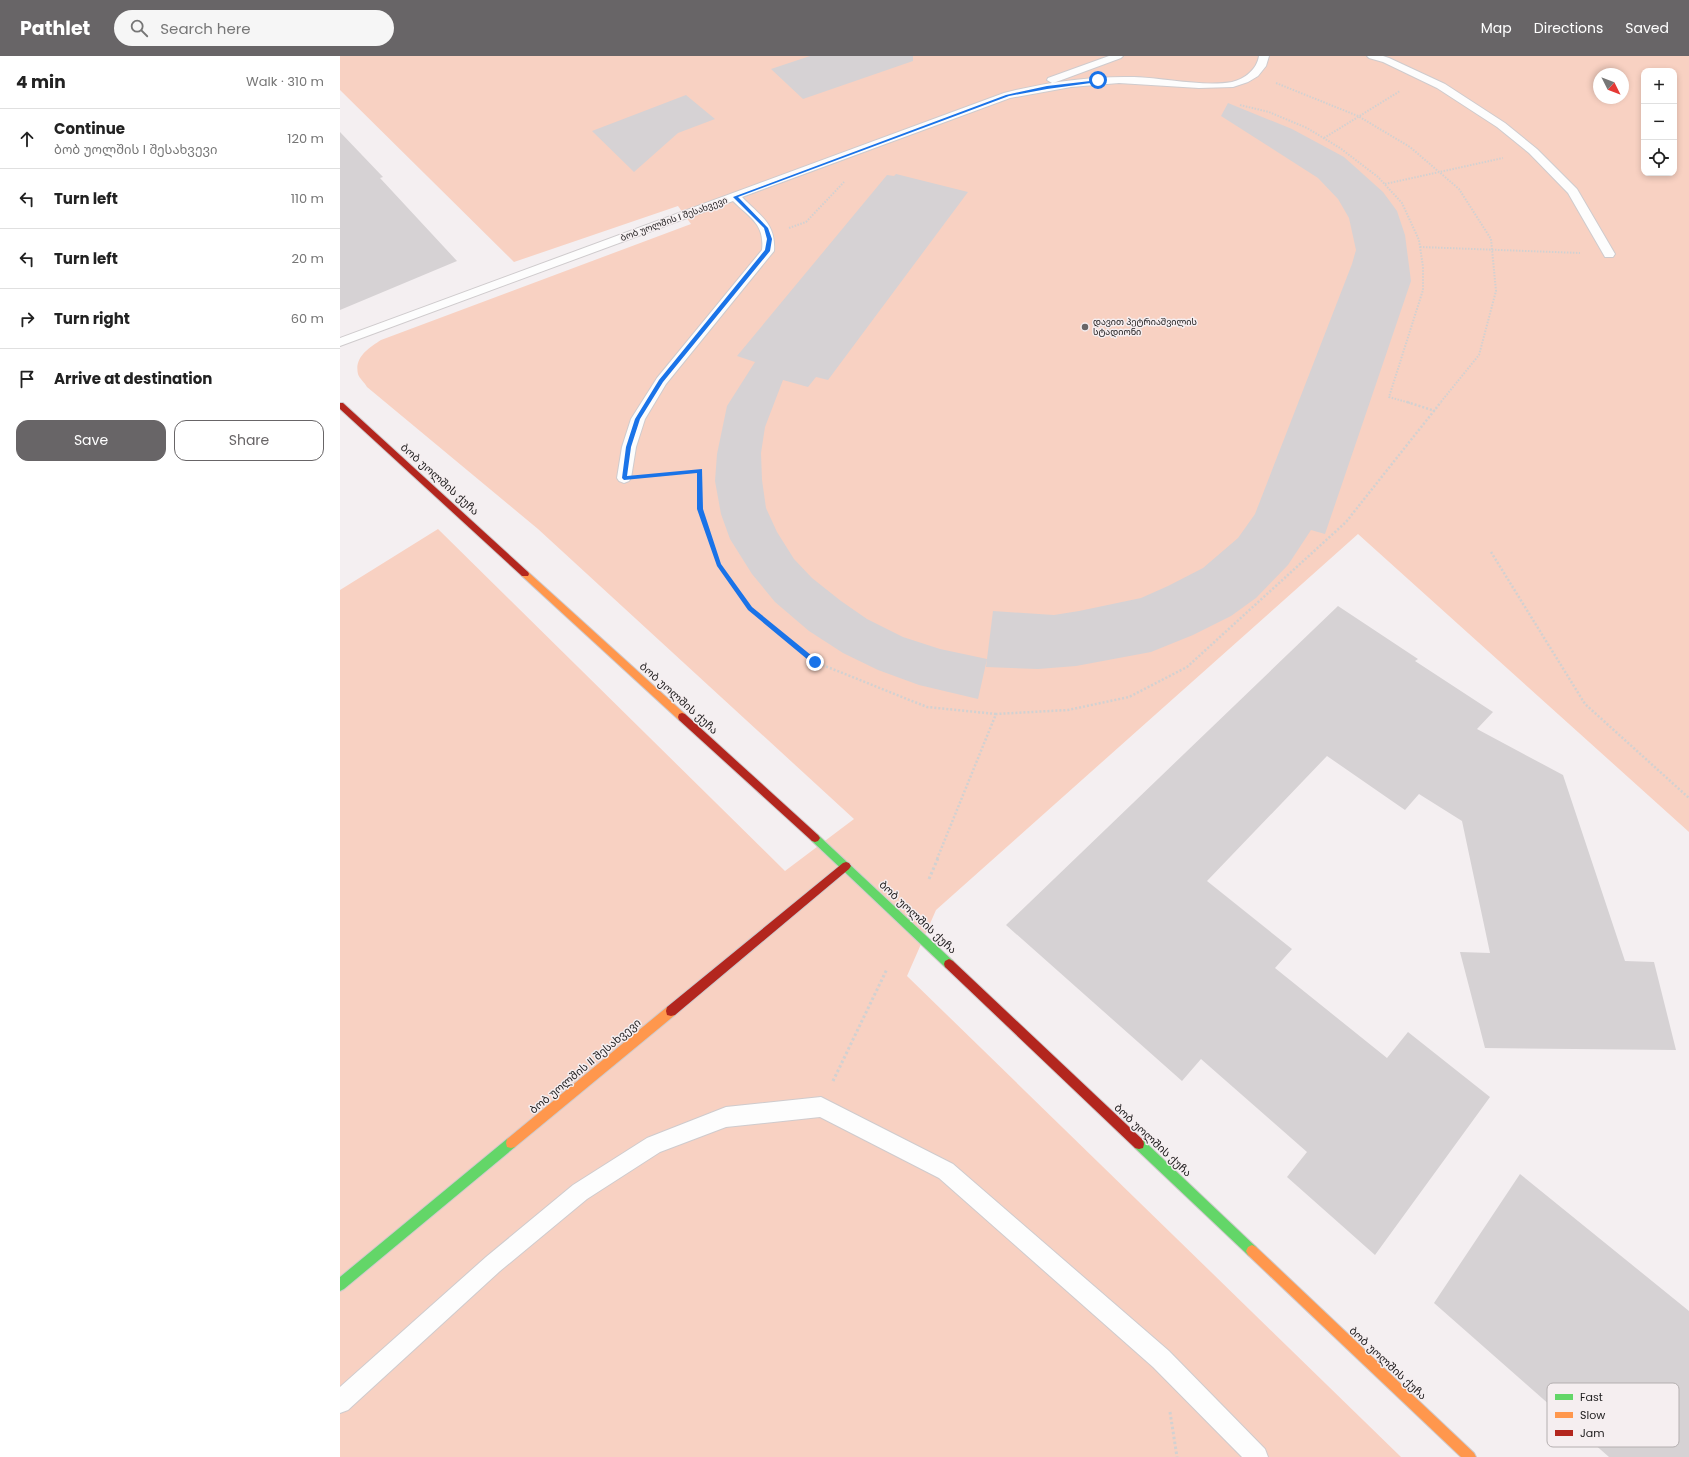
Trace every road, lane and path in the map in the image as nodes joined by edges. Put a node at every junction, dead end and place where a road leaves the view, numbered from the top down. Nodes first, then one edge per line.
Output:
1 (1118, 56) edge
2 (1264, 56) edge
3 (1372, 56) edge
4 (1254, 75) junction
5 (1422, 78) junction
6 (1008, 95) junction
7 (1239, 105) dead end
8 (1358, 116) junction
9 (1324, 138) junction
10 (1533, 151) junction
11 (1439, 172) junction
12 (845, 181) dead end
13 (1385, 184) junction
14 (735, 197) junction
15 (768, 236) junction
16 (1420, 247) junction
17 (1492, 250) junction
18 (1609, 254) joint
19 (340, 342) edge
20 (340, 405) edge
21 (1435, 411) junction
22 (624, 478) joint
23 (1491, 552) dead end
24 (996, 714) junction
25 (1689, 798) edge
26 (846, 866) junction
27 (930, 879) dead end
28 (887, 968) dead end
29 (821, 1107) junction
30 (340, 1285) edge
31 (340, 1402) edge
32 (1257, 1457) edge
33 (1470, 1457) edge

1 - 6 lane, ბობ უოლშის I შესახვევი
2 - 4 lane
3 - 5 lane
4 - 6 lane, ბობ უოლშის I შესახვევი
4 - 8 path
5 - 8 path
5 - 10 lane
6 - 14 lane, ბობ უოლშის I შესახვევი
7 - 9 path
8 - 9 path
8 - 11 path
9 - 13 path
10 - 11 path
10 - 18 lane
11 - 13 path
11 - 17 path
12 - 15 path
13 - 16 path
14 - 15 lane
14 - 19 lane, ბობ უოლშის I შესახვევი
15 - 22 lane
16 - 17 path
16 - 21 path
17 - 18 path
17 - 21 path
20 - 26 street, ბობ უოლშის ქუჩა
21 - 24 path
22 - 24 path
23 - 25 path
24 - 27 path
26 - 30 street, ბობ უოლშის II შესახვევი
26 - 33 street, ბობ უოლშის ქუჩა
28 - 29 path
29 - 31 lane
29 - 32 lane

